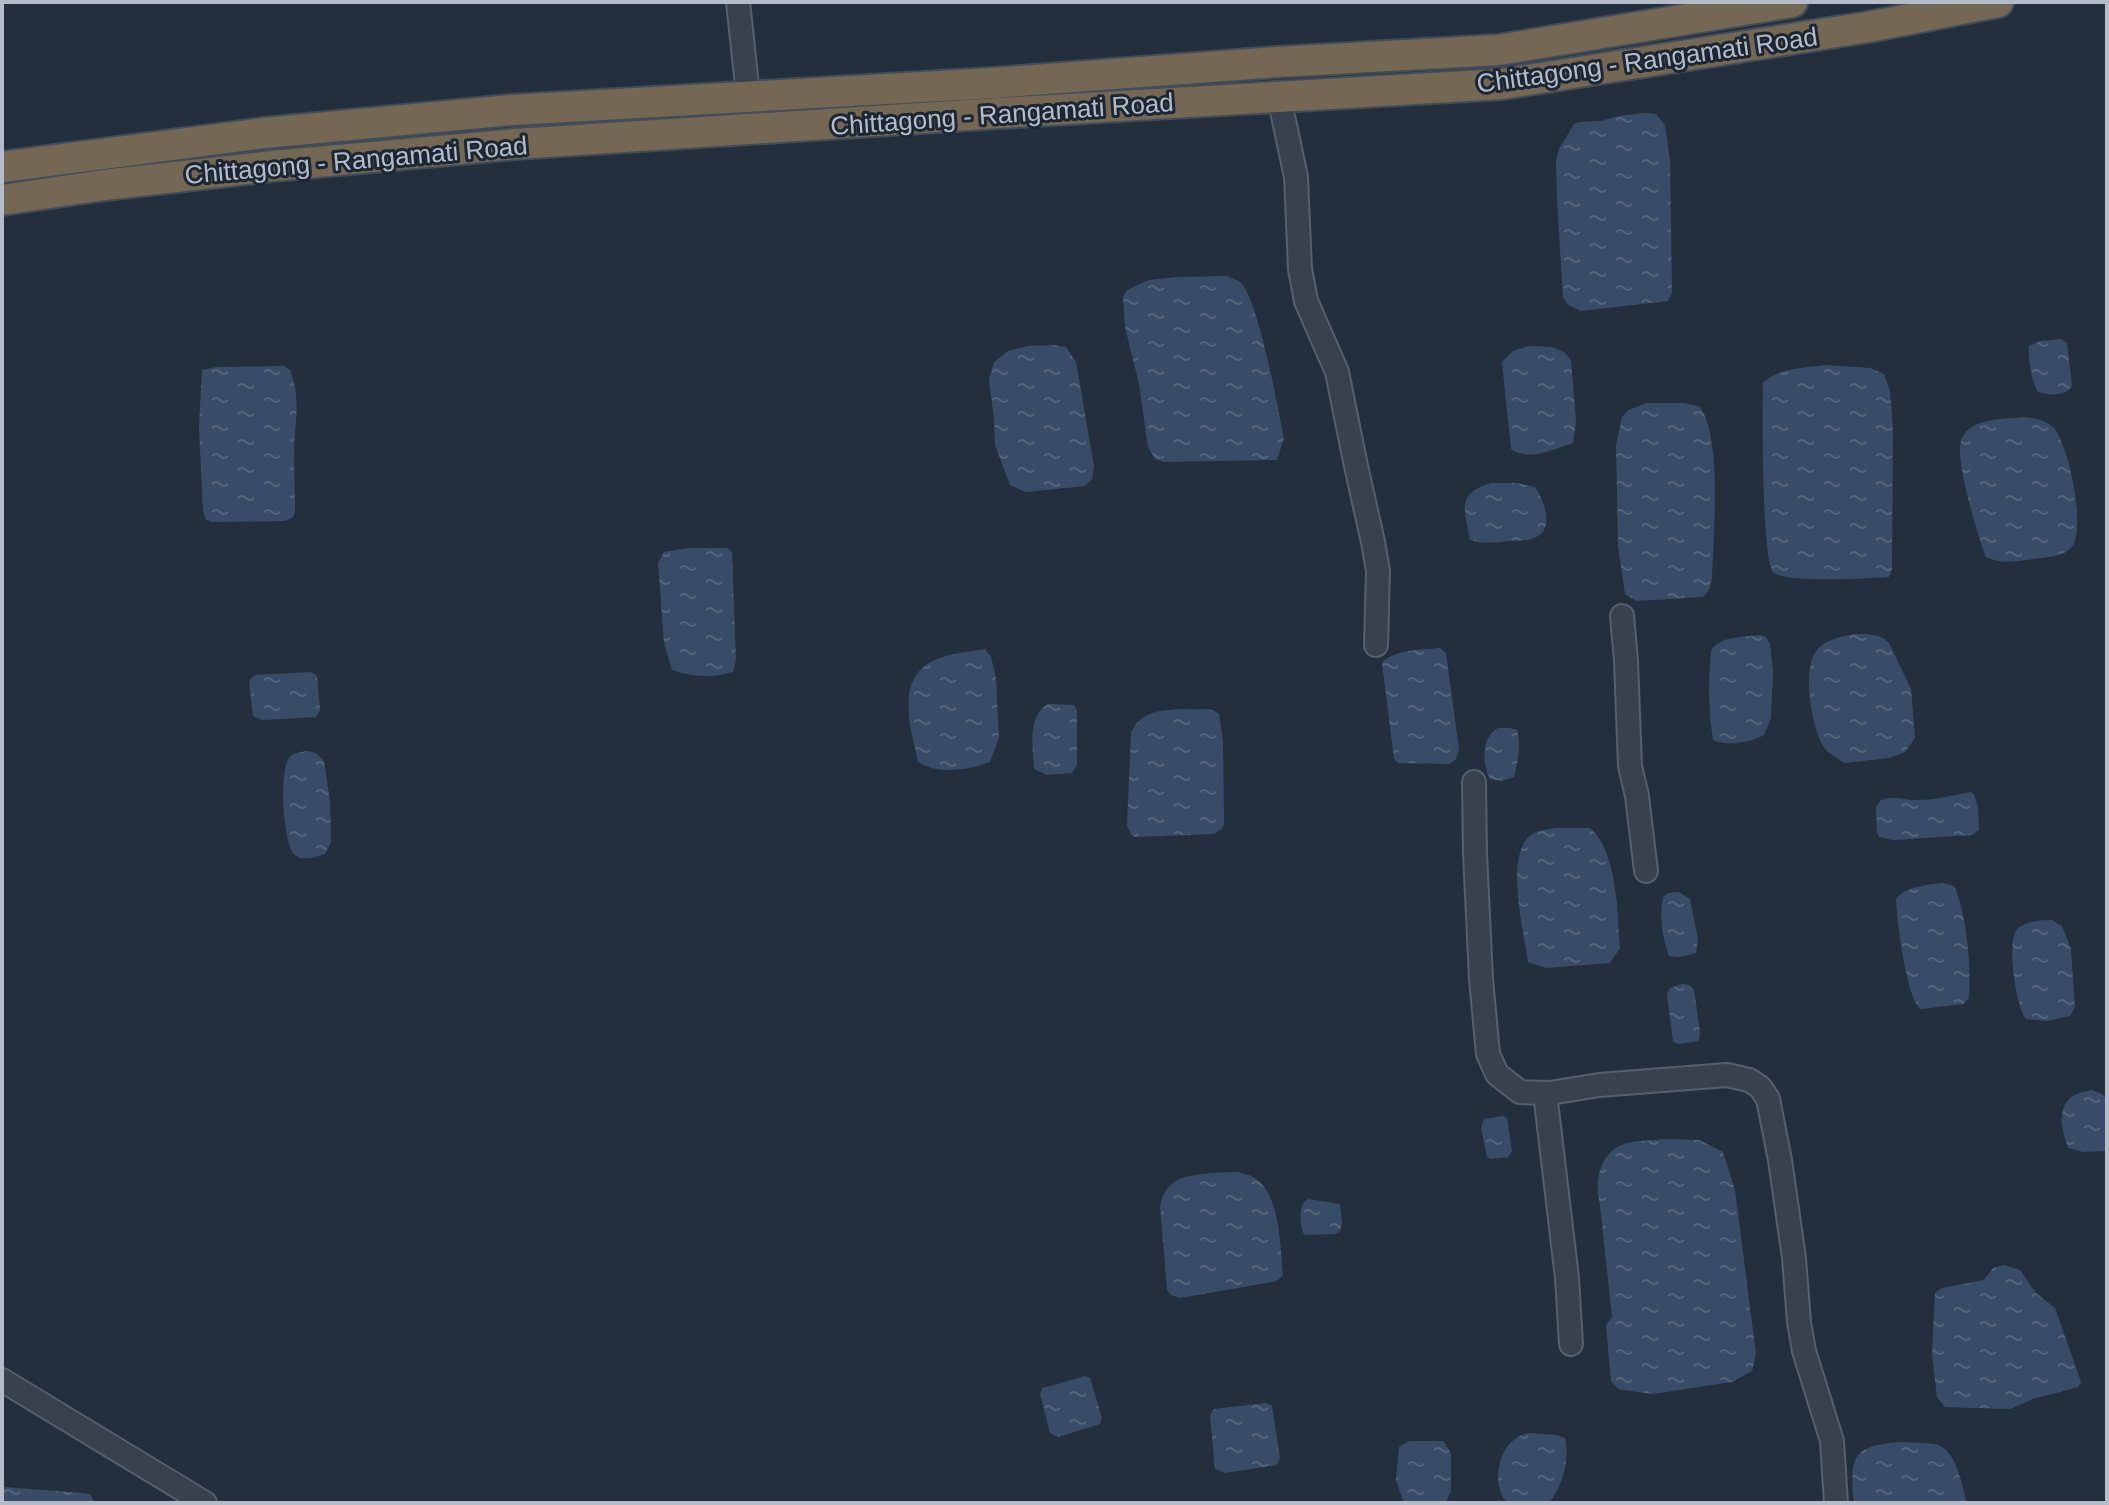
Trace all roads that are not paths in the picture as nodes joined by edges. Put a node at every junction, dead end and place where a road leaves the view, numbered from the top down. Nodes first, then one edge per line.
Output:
1 (738, 2) edge
2 (1792, 2) edge
3 (1998, 2) edge
4 (748, 95) junction
5 (1279, 97) junction
6 (2, 167) edge
7 (2, 200) edge
8 (1622, 616) dead end
9 (1376, 645) dead end
10 (1474, 782) dead end
11 (1646, 871) dead end
12 (1545, 1093) junction
13 (1571, 1344) dead end
14 (2, 1380) edge
15 (205, 1503) edge
16 (1836, 1503) edge

1 - 4 street
2 - 4 highway, Chittagong - Rangamati Road
3 - 5 highway, Chittagong - Rangamati Road
4 - 6 highway, Chittagong - Rangamati Road
5 - 7 highway, Chittagong - Rangamati Road
5 - 9 street
8 - 11 street
10 - 12 street
12 - 13 street
12 - 16 street
14 - 15 street

